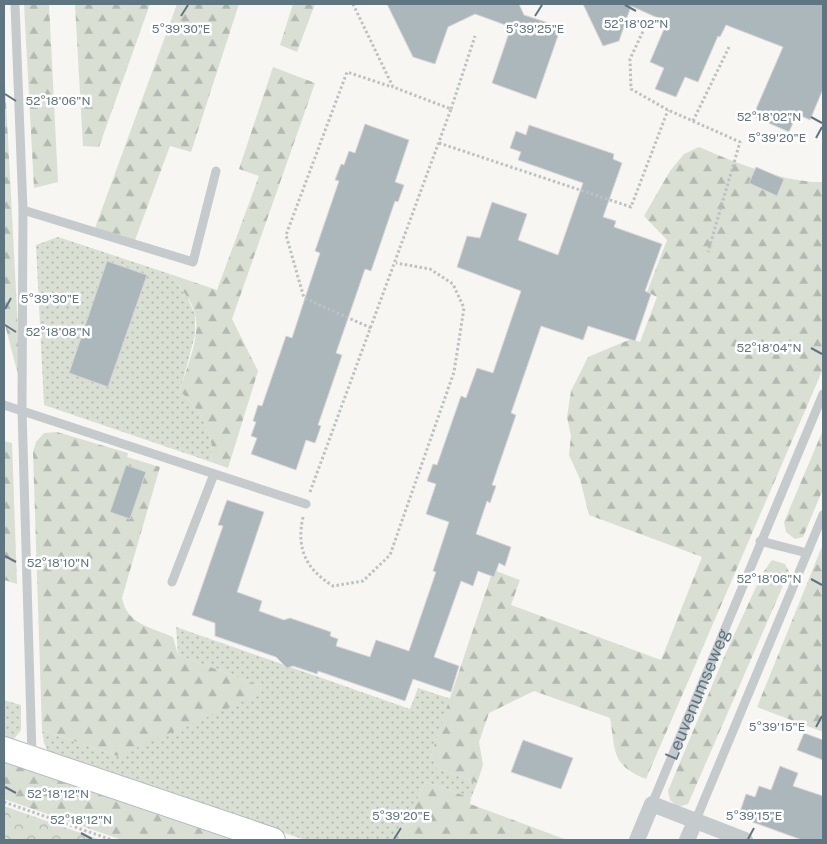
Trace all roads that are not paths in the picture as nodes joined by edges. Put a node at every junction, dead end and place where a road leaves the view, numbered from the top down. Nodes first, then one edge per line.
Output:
1 (15, 4) edge
2 (216, 171) dead end
3 (23, 210) junction
4 (823, 394) edge
5 (4, 405) edge
6 (22, 410) junction
7 (214, 474) junction
8 (306, 504) road end
9 (823, 515) edge
10 (760, 541) junction
11 (807, 553) junction
12 (172, 582) dead end
13 (4, 749) edge
14 (32, 758) junction
15 (652, 804) junction
16 (695, 822) junction
17 (273, 840) edge
18 (637, 840) edge
19 (687, 840) edge
20 (745, 840) edge

1 - 3 lane
2 - 3 lane
3 - 6 lane
4 - 10 lane, Leuvenumseweg
5 - 6 lane
6 - 7 lane
6 - 14 lane
7 - 8 lane
7 - 12 lane
9 - 11 lane
10 - 11 lane
10 - 15 lane, Leuvenumseweg
11 - 16 lane
13 - 14 main road
14 - 17 main road
15 - 16 street
15 - 18 street
16 - 19 street
16 - 20 street

